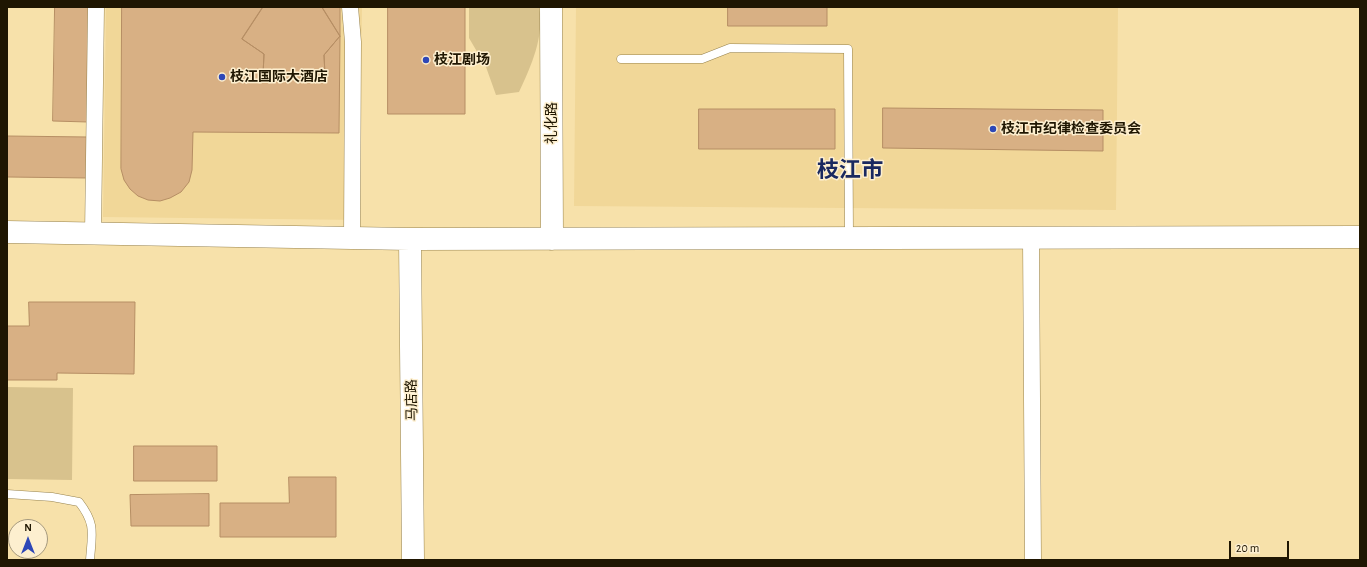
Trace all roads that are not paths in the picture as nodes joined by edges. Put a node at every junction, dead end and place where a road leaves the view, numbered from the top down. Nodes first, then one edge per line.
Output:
1 (96, 7) edge
2 (350, 7) edge
3 (551, 7) edge
4 (621, 59) dead end
5 (7, 232) edge
6 (93, 234) junction
7 (1360, 237) edge
8 (352, 238) junction
9 (850, 238) junction
10 (1030, 238) junction
11 (410, 239) junction
12 (552, 239) junction
13 (7, 494) edge
14 (90, 560) edge
15 (413, 560) edge
16 (1033, 560) edge

1 - 6 street
2 - 8 street
3 - 12 street, 礼化路
4 - 9 lane
5 - 6 street
6 - 8 street
7 - 10 street
8 - 11 street
9 - 10 street
9 - 12 street
10 - 16 street
11 - 12 street
11 - 15 street, 马店路
13 - 14 lane

